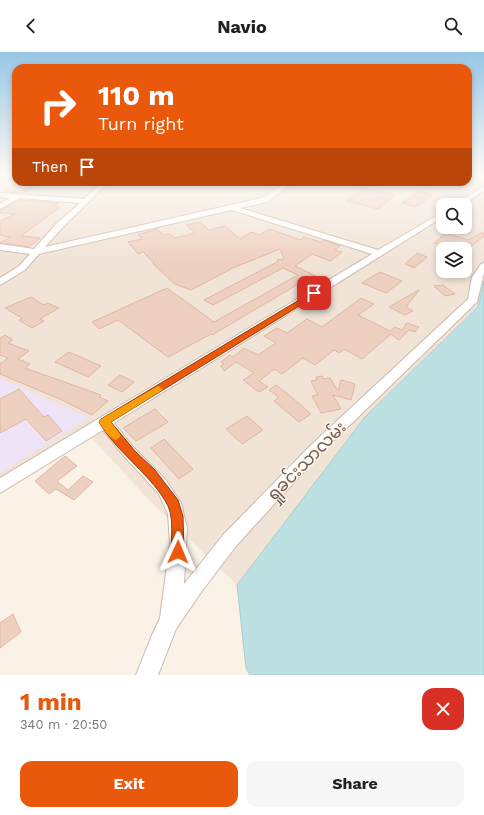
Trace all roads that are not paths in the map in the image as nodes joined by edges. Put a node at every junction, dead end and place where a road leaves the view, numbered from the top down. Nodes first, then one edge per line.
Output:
1 (82, 204) edge
2 (249, 204) edge
3 (234, 208) junction
4 (436, 218) edge
5 (0, 247) edge
6 (36, 252) junction
7 (379, 253) junction
8 (484, 266) edge
9 (0, 282) edge
10 (105, 422) junction
11 (0, 486) edge
12 (170, 622) junction
13 (147, 675) edge

1 - 6 street
2 - 3 street
3 - 6 street
3 - 7 street
4 - 7 street
5 - 6 street
6 - 9 street
7 - 10 street
8 - 12 street, ရှုခင်းသာလမ်း
10 - 11 street
10 - 12 street
12 - 13 street, ရှုခင်းသာလမ်း

